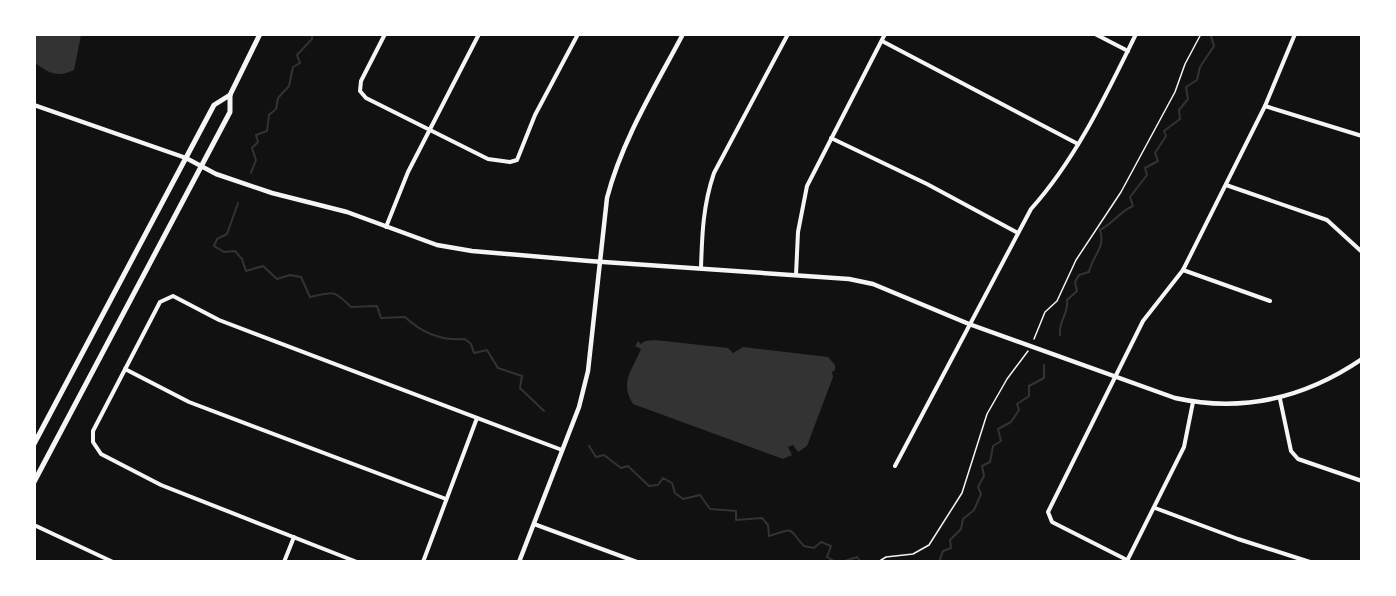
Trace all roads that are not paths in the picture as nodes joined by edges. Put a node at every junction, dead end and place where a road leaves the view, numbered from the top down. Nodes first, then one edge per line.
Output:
1 (260, 34) edge
2 (385, 34) edge
3 (479, 34) edge
4 (578, 34) edge
5 (683, 34) edge
6 (788, 34) edge
7 (885, 34) edge
8 (1095, 34) edge
9 (1136, 34) edge
10 (1295, 34) edge
11 (882, 41) junction
12 (1128, 51) junction
13 (230, 95) junction
14 (34, 105) edge
15 (1265, 106) junction
16 (1362, 129) edge
17 (428, 131) junction
18 (1360, 136) edge
19 (831, 138) junction
20 (1078, 144) junction
21 (186, 158) junction
22 (201, 166) junction
23 (1226, 185) junction
24 (386, 227) junction
25 (1018, 233) junction
26 (1361, 250) edge
27 (600, 262) junction
28 (701, 268) junction
29 (1183, 270) junction
30 (796, 275) junction
31 (1270, 301) dead end
32 (969, 324) junction
33 (1361, 361) edge
34 (125, 369) junction
35 (1118, 376) junction
36 (1280, 399) junction
37 (1193, 402) junction
38 (477, 418) junction
39 (34, 444) edge
40 (562, 450) junction
41 (895, 466) dead end
42 (1362, 481) edge
43 (34, 482) edge
44 (446, 499) junction
45 (1155, 508) junction
46 (533, 524) junction
47 (34, 525) edge
48 (294, 537) junction
49 (113, 561) edge
50 (284, 561) edge
51 (357, 561) edge
52 (423, 561) edge
53 (519, 561) edge
54 (638, 561) edge
55 (1127, 561) edge
56 (1311, 561) edge

1 - 13 main road
2 - 17 street
3 - 17 street
4 - 17 street
5 - 27 street
6 - 28 street
7 - 11 street
8 - 12 street
9 - 12 street
10 - 15 street
11 - 19 street
11 - 20 street
12 - 20 street
13 - 21 main road
13 - 22 main road
14 - 21 street
15 - 18 street
15 - 23 street
16 - 18 street
17 - 24 street
19 - 25 street
19 - 30 street
20 - 25 street
21 - 22 street
21 - 39 main road
22 - 24 street
22 - 43 main road
23 - 26 street
23 - 29 street
24 - 27 street
25 - 32 street
27 - 28 street
27 - 40 street
28 - 30 street
29 - 31 street
29 - 35 street
30 - 32 street
32 - 35 street
32 - 41 street
33 - 36 street
34 - 38 street
34 - 44 street
34 - 48 street
35 - 37 street
35 - 55 street
36 - 37 street
36 - 42 street
37 - 45 street
38 - 40 street
38 - 44 street
40 - 46 street
44 - 52 street
45 - 55 street
45 - 56 street
46 - 53 street
46 - 54 street
47 - 49 street
48 - 50 street
48 - 51 street

